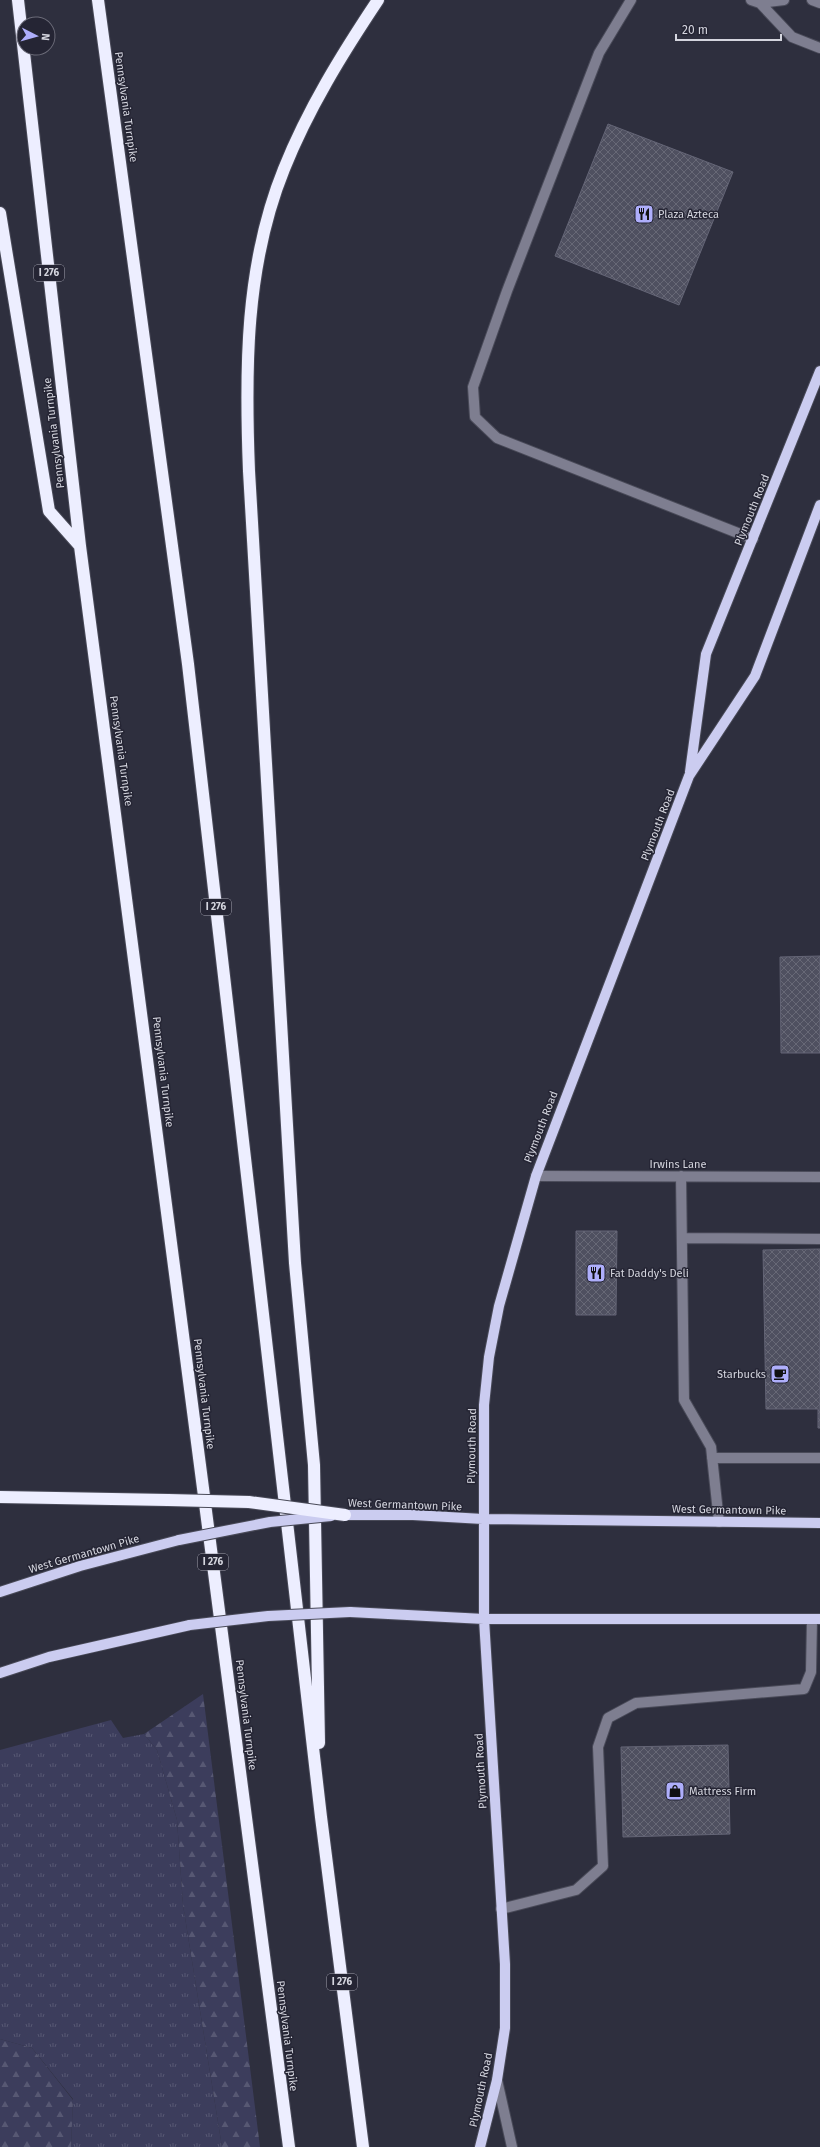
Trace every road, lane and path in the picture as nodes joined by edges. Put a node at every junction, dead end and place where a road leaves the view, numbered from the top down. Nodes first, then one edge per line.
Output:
1 (18, 0) edge
2 (98, 0) edge
3 (378, 0) edge
4 (631, 0) edge
5 (784, 0) edge
6 (812, 0) edge
7 (756, 2) edge
8 (820, 3) edge
9 (820, 48) edge
10 (0, 213) edge
11 (820, 371) edge
12 (820, 505) edge
13 (753, 539) junction
14 (80, 546) junction
15 (689, 776) junction
16 (536, 1176) junction
17 (681, 1176) junction
18 (820, 1177) edge
19 (682, 1238) junction
20 (820, 1239) edge
21 (712, 1458) junction
22 (820, 1458) edge
23 (0, 1497) edge
24 (345, 1515) junction
25 (483, 1520) junction
26 (719, 1522) junction
27 (820, 1523) edge
28 (0, 1592) edge
29 (484, 1619) junction
30 (816, 1619) edge
31 (0, 1673) edge
32 (320, 1817) junction
33 (501, 1909) junction
34 (497, 2080) junction
35 (288, 2147) edge
36 (363, 2147) edge
37 (480, 2147) edge
38 (512, 2147) edge

1 - 14 highway, Pennsylvania Turnpike / I 276
2 - 32 highway, Pennsylvania Turnpike / I 276
3 - 32 highway
4 - 13 street
5 - 7 street
6 - 8 street
7 - 9 street
10 - 14 highway
11 - 13 main road, Plymouth Road
12 - 15 main road, Plymouth Road
13 - 15 main road, Plymouth Road
14 - 35 highway, Pennsylvania Turnpike / I 276
15 - 16 main road, Plymouth Road
16 - 17 street, Irwins Lane
16 - 25 main road, Plymouth Road
17 - 18 street, Irwins Lane
17 - 19 street
19 - 20 street
19 - 21 street
21 - 22 street
21 - 26 street
23 - 24 highway, bridge
24 - 25 main road, West Germantown Pike
24 - 28 main road, West Germantown Pike, bridge
25 - 26 main road, West Germantown Pike
25 - 29 main road, Plymouth Road
26 - 27 main road, West Germantown Pike
29 - 30 main road
29 - 31 main road, bridge
29 - 33 main road, Plymouth Road
30 - 33 street
32 - 36 highway, Pennsylvania Turnpike / I 276
33 - 34 main road, Plymouth Road
34 - 37 main road, Plymouth Road
34 - 38 street

